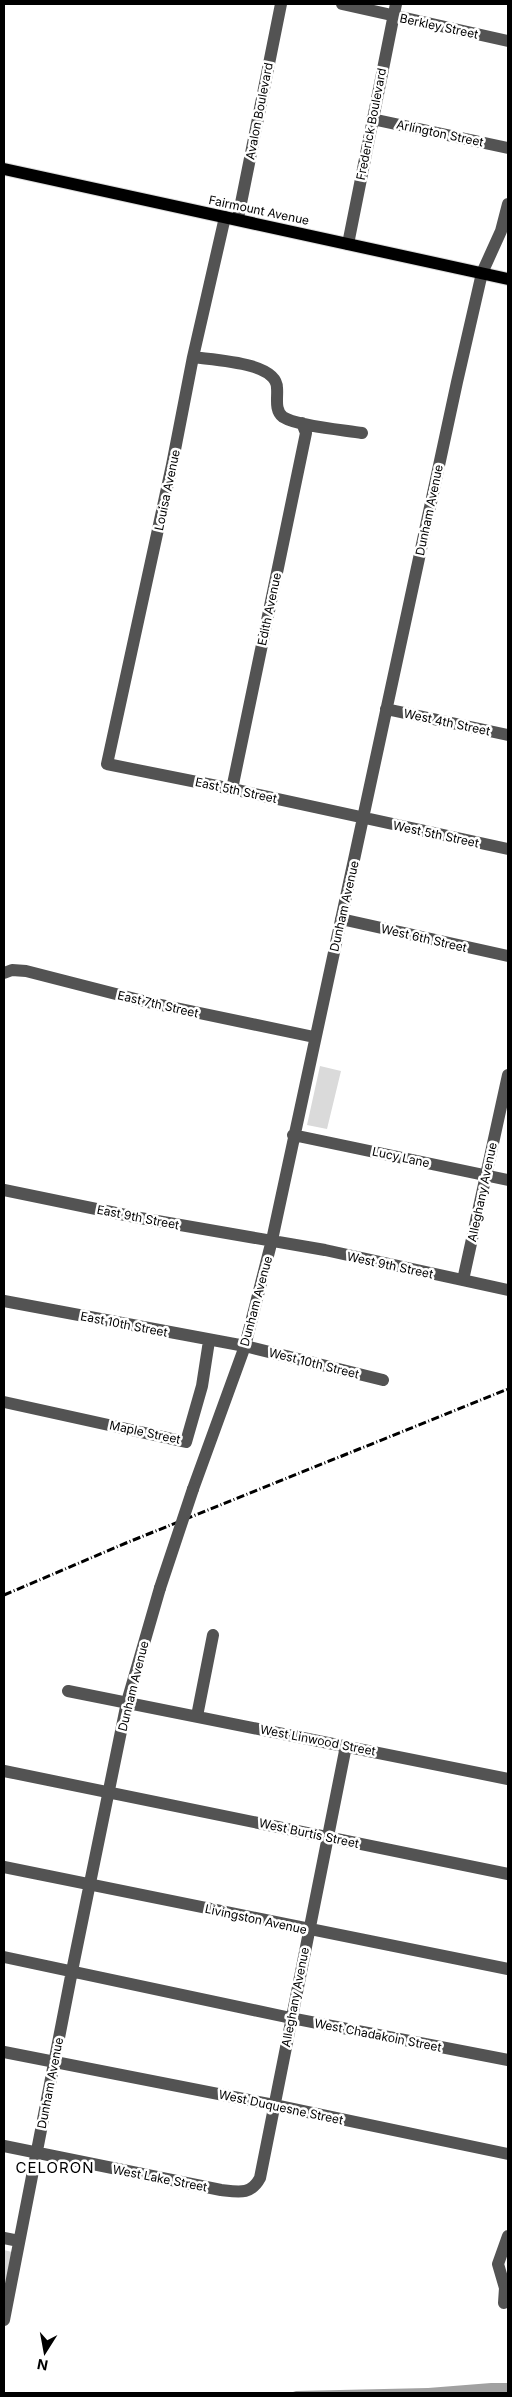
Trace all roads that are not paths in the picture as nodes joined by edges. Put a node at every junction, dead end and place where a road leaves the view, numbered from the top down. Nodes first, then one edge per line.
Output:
1 (281, 4) edge
2 (342, 4) edge
3 (395, 10) edge
4 (508, 41) edge
5 (372, 119) junction
6 (508, 148) edge
7 (4, 168) edge
8 (508, 204) edge
9 (231, 217) junction
10 (348, 244) junction
11 (482, 273) junction
12 (508, 279) edge
13 (193, 358) junction
14 (304, 427) junction
15 (362, 433) dead end
16 (386, 709) junction
17 (508, 735) edge
18 (108, 764) joint
19 (232, 788) junction
20 (364, 818) junction
21 (508, 849) edge
22 (341, 919) junction
23 (508, 956) edge
24 (4, 973) edge
25 (314, 1037) junction
26 (508, 1075) edge
27 (293, 1135) junction
28 (486, 1175) junction
29 (508, 1180) edge
30 (4, 1190) edge
31 (272, 1240) junction
32 (463, 1280) junction
33 (508, 1290) edge
34 (4, 1301) edge
35 (209, 1341) junction
36 (245, 1346) junction
37 (383, 1380) dead end
38 (4, 1402) edge
39 (213, 1635) dead end
40 (68, 1691) dead end
41 (127, 1702) junction
42 (197, 1716) junction
43 (346, 1746) junction
44 (4, 1771) edge
45 (508, 1779) edge
46 (109, 1791) junction
47 (327, 1837) junction
48 (4, 1867) edge
49 (508, 1874) edge
50 (89, 1885) junction
51 (309, 1930) junction
52 (4, 1957) edge
53 (508, 1969) edge
54 (72, 1972) junction
55 (291, 2018) junction
56 (4, 2052) edge
57 (508, 2060) edge
58 (54, 2062) junction
59 (274, 2105) junction
60 (4, 2146) edge
61 (36, 2153) junction
62 (508, 2154) edge
63 (253, 2188) joint
64 (508, 2236) edge
65 (4, 2238) edge
66 (19, 2241) junction
67 (504, 2303) dead end
68 (4, 2320) edge

1 - 9 street, Avalon Boulevard
2 - 3 street, Berkley Street
3 - 4 street, Berkley Street
3 - 5 street, Frederick Boulevard
5 - 6 street, Arlington Street
5 - 10 street, Frederick Boulevard
7 - 9 main road, Fairmount Avenue
8 - 11 street, Dunham Avenue
9 - 10 main road, Fairmount Avenue
9 - 13 street, Louisa Avenue
10 - 11 main road, Fairmount Avenue
11 - 12 main road, Fairmount Avenue
11 - 16 street, Dunham Avenue
13 - 14 street
13 - 18 street, Louisa Avenue
14 - 15 street
14 - 19 street, Edith Avenue
16 - 17 street, West 4th Street
16 - 20 street, Dunham Avenue
18 - 19 street, East 5th Street
19 - 20 street, East 5th Street
20 - 21 street, West 5th Street
20 - 22 street, Dunham Avenue
22 - 23 street, West 6th Street
22 - 25 street, Dunham Avenue
24 - 25 street, East 7th Street
25 - 27 street, Dunham Avenue
26 - 28 street, Alleghany Avenue
27 - 28 street, Lucy Lane
27 - 31 street, Dunham Avenue
28 - 29 street, Lucy Lane
28 - 32 street, Alleghany Avenue
30 - 31 street, East 9th Street
31 - 32 street, West 9th Street
31 - 36 street, Dunham Avenue
32 - 33 street, West 9th Street
34 - 35 street, East 10th Street
35 - 36 street, East 10th Street
35 - 38 street, Maple Street
36 - 37 street, West 10th Street
36 - 41 street, Dunham Avenue, bridge
39 - 42 street
40 - 41 street, West Linwood Street
41 - 42 street, West Linwood Street
41 - 46 street, Dunham Avenue
42 - 43 street, West Linwood Street
43 - 45 street, West Linwood Street
43 - 47 street, Alleghany Avenue
44 - 46 street, West Burtis Street
46 - 47 street, West Burtis Street
46 - 50 street, Dunham Avenue
47 - 49 street, West Burtis Street
47 - 51 street, Alleghany Avenue
48 - 50 street, Livingston Avenue
50 - 51 street, Livingston Avenue
50 - 54 street, Dunham Avenue
51 - 53 street, Livingston Avenue
51 - 55 street, Alleghany Avenue
52 - 54 street, West Chadakoin Street
54 - 55 street, West Chadakoin Street
54 - 58 street, Dunham Avenue
55 - 57 street, West Chadakoin Street
55 - 59 street, Alleghany Avenue
56 - 58 street, West Duquesne Street
58 - 59 street, West Duquesne Street
58 - 61 street, Dunham Avenue
59 - 62 street, West Duquesne Street
59 - 63 street, Alleghany Avenue
60 - 61 street, West Lake Street
61 - 63 street, West Lake Street
61 - 66 street, Dunham Avenue
64 - 67 street
65 - 66 street
66 - 68 street, Dunham Avenue

